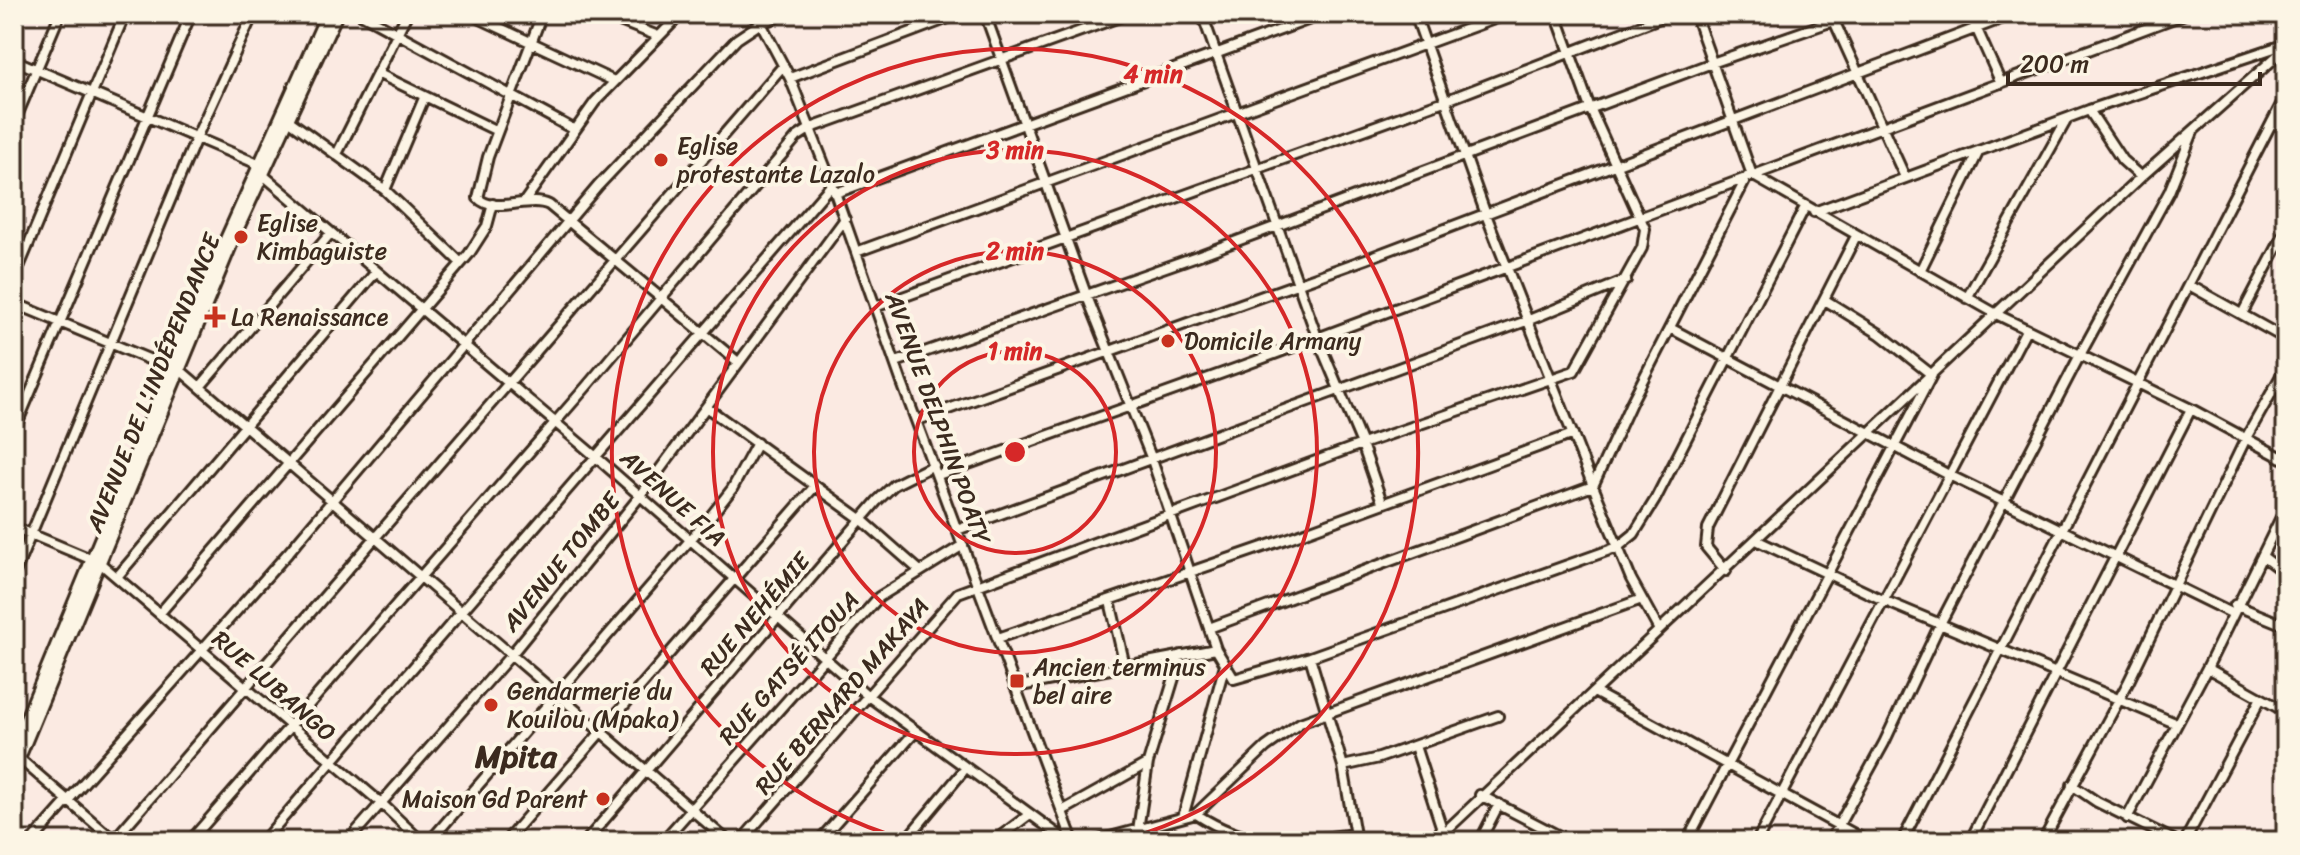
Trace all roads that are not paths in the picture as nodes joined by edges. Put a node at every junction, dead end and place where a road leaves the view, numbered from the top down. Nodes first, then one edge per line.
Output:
1 (60, 14) edge
2 (125, 14) edge
3 (191, 14) edge
4 (253, 14) edge
5 (327, 14) edge
6 (337, 14) edge
7 (361, 14) edge
8 (407, 14) edge
9 (470, 14) edge
10 (542, 14) edge
11 (602, 14) edge
12 (681, 14) edge
13 (785, 14) edge
14 (959, 14) edge
15 (985, 14) edge
16 (1128, 14) edge
17 (1202, 14) edge
18 (1324, 14) edge
19 (1415, 14) edge
20 (1508, 14) edge
21 (1556, 14) edge
22 (1670, 14) edge
23 (1695, 14) edge
24 (1853, 14) edge
25 (1970, 14) edge
26 (2014, 14) edge
27 (2185, 14) edge
28 (1833, 17) edge
29 (758, 18) edge
30 (1977, 29) junction
31 (398, 33) junction
32 (658, 36) junction
33 (530, 44) junction
34 (1426, 44) junction
35 (2286, 46) edge
36 (1216, 52) junction
37 (1570, 52) junction
38 (14, 60) edge
39 (1002, 61) junction
40 (1712, 63) junction
41 (783, 66) junction
42 (37, 69) junction
43 (377, 73) junction
44 (1858, 74) junction
45 (790, 78) junction
46 (614, 81) junction
47 (2001, 83) junction
48 (94, 94) junction
49 (513, 94) junction
50 (2286, 95) edge
51 (424, 98) junction
52 (1447, 100) junction
53 (1590, 108) junction
54 (2089, 110) junction
55 (1239, 112) junction
56 (147, 115) junction
57 (1733, 118) junction
58 (287, 119) junction
59 (2067, 119) junction
60 (2272, 122) junction
61 (14, 123) edge
62 (1026, 123) junction
63 (1883, 127) junction
64 (811, 128) junction
65 (2286, 129) edge
66 (575, 130) junction
67 (497, 131) junction
68 (2193, 131) junction
69 (197, 136) junction
70 (1978, 153) junction
71 (337, 154) junction
72 (1465, 155) junction
73 (1614, 164) junction
74 (1258, 166) junction
75 (260, 169) junction
76 (1750, 176) junction
77 (1905, 177) junction
78 (2141, 177) junction
79 (1048, 182) junction
80 (834, 188) junction
81 (385, 190) junction
82 (524, 202) junction
83 (493, 204) junction
84 (1805, 207) junction
85 (1485, 212) junction
86 (1814, 212) junction
87 (1642, 218) junction
88 (845, 219) junction
89 (569, 220) junction
90 (1277, 226) junction
91 (2286, 230) edge
92 (330, 234) junction
93 (1856, 236) junction
94 (1066, 237) junction
95 (856, 252) junction
96 (614, 260) junction
97 (461, 263) junction
98 (1507, 266) junction
99 (1920, 271) junction
100 (375, 273) junction
101 (14, 279) edge
102 (1626, 280) junction
103 (1300, 281) junction
104 (2189, 285) junction
105 (1086, 294) junction
106 (659, 298) junction
107 (1967, 298) junction
108 (1825, 300) junction
109 (14, 303) edge
110 (875, 307) junction
111 (420, 311) junction
112 (2242, 314) junction
113 (1998, 315) junction
114 (1529, 320) junction
115 (60, 323) junction
116 (1670, 328) junction
117 (2026, 330) junction
118 (703, 334) junction
119 (1317, 337) junction
120 (2286, 339) edge
121 (112, 345) junction
122 (461, 346) junction
123 (1109, 349) junction
124 (2080, 355) junction
125 (1726, 359) junction
126 (738, 362) junction
127 (896, 362) junction
128 (2286, 367) edge
129 (175, 369) junction
130 (1932, 375) junction
131 (1551, 379) junction
132 (2135, 383) junction
133 (508, 384) junction
134 (1781, 386) junction
135 (200, 387) junction
136 (1340, 390) junction
137 (1131, 404) junction
138 (706, 407) junction
139 (2191, 409) junction
140 (918, 420) junction
141 (554, 421) junction
142 (245, 425) junction
143 (14, 431) edge
144 (1867, 433) junction
145 (1573, 434) junction
146 (2246, 438) junction
147 (757, 443) junction
148 (1362, 444) junction
149 (1896, 447) junction
150 (596, 457) junction
151 (1151, 457) junction
152 (2286, 460) edge
153 (289, 464) junction
154 (934, 465) junction
155 (1947, 474) junction
156 (938, 475) junction
157 (815, 486) junction
158 (1593, 486) junction
159 (641, 495) junction
160 (330, 500) junction
161 (1382, 502) junction
162 (2005, 502) junction
163 (2286, 507) edge
164 (1170, 517) junction
165 (861, 519) junction
166 (14, 527) edge
167 (2062, 529) junction
168 (957, 530) junction
169 (31, 534) junction
170 (375, 539) junction
171 (691, 540) junction
172 (1756, 540) junction
173 (963, 545) junction
174 (1618, 547) junction
175 (2114, 556) junction
176 (2262, 556) junction
177 (96, 561) junction
178 (919, 570) junction
179 (1726, 571) junction
180 (1189, 572) junction
181 (1827, 573) junction
182 (2286, 574) edge
183 (14, 575) edge
184 (117, 577) junction
185 (420, 577) junction
186 (732, 578) junction
187 (978, 585) junction
188 (2176, 585) junction
189 (1642, 599) junction
190 (1883, 600) junction
191 (1110, 601) junction
192 (2233, 609) junction
193 (462, 612) junction
194 (160, 613) junction
195 (779, 618) junction
196 (2279, 623) dead end
197 (1940, 624) junction
198 (1209, 628) junction
199 (1659, 630) junction
200 (998, 638) junction
201 (201, 649) junction
202 (1216, 649) junction
203 (2000, 650) junction
204 (511, 655) junction
205 (1181, 655) junction
206 (1310, 657) junction
207 (825, 659) junction
208 (1125, 666) junction
209 (1224, 668) junction
210 (2207, 668) junction
211 (2054, 674) junction
212 (1015, 687) junction
213 (245, 688) junction
214 (1594, 692) junction
215 (558, 695) junction
216 (868, 696) junction
217 (2261, 698) junction
218 (2117, 700) junction
219 (1328, 711) junction
220 (2286, 712) edge
221 (1498, 716) dead end
222 (2175, 723) junction
223 (290, 728) junction
224 (600, 732) junction
225 (915, 732) junction
226 (1415, 746) junction
227 (16, 753) edge
228 (330, 762) junction
229 (1148, 763) junction
230 (1343, 766) junction
231 (1727, 766) junction
232 (965, 769) junction
233 (14, 770) edge
234 (645, 772) junction
235 (2072, 785) junction
236 (1779, 794) junction
237 (1480, 795) junction
238 (69, 800) junction
239 (381, 803) junction
240 (1499, 804) junction
241 (691, 808) junction
242 (1062, 811) junction
243 (1030, 814) junction
244 (1196, 814) junction
245 (1183, 817) junction
246 (2127, 818) junction
247 (1838, 826) junction
248 (1138, 830) junction
249 (1443, 832) junction
250 (1355, 837) edge
251 (32, 841) edge
252 (114, 841) edge
253 (190, 841) edge
254 (263, 841) edge
255 (348, 841) edge
256 (421, 841) edge
257 (430, 841) edge
258 (506, 841) edge
259 (586, 841) edge
260 (663, 841) edge
261 (728, 841) edge
262 (741, 841) edge
263 (819, 841) edge
264 (905, 841) edge
265 (994, 841) edge
266 (1067, 841) edge
267 (1095, 841) edge
268 (1435, 841) edge
269 (1480, 841) edge
270 (1569, 841) edge
271 (1687, 841) edge
272 (1757, 841) edge
273 (1830, 841) edge
274 (1867, 841) edge
275 (1902, 841) edge
276 (1970, 841) edge
277 (2043, 841) edge
278 (2176, 841) edge
279 (2185, 841) edge

1 - 42 street
2 - 48 street
3 - 56 street
4 - 69 street
5 - 75 street, AVENUE DE L'INDÉPENDANCE
6 - 58 street, AVENUE DE L'INDÉPENDANCE
7 - 31 street
8 - 31 street
9 - 33 street
10 - 33 street
11 - 32 street
12 - 32 street
13 - 29 street
14 - 45 street
15 - 39 street
16 - 39 street
17 - 36 street
18 - 36 street
19 - 34 street
20 - 34 street
21 - 37 street
22 - 37 street
23 - 40 street
24 - 28 street
25 - 30 street
26 - 30 street
27 - 47 street
28 - 40 street
28 - 44 street
29 - 41 street, AVENUE DELPHIN POATY
29 - 89 street
30 - 44 street
30 - 47 street
31 - 43 street
31 - 49 street
32 - 46 street
33 - 46 street
33 - 49 street
34 - 52 street
34 - 55 street
35 - 54 street
35 - 68 street
36 - 55 street
36 - 62 street
37 - 52 street
37 - 53 street
38 - 42 street, AVENUE FIA
39 - 62 street
39 - 64 street
40 - 53 street
40 - 57 street
41 - 45 street, AVENUE DELPHIN POATY
41 - 96 street
42 - 48 street, AVENUE FIA
42 - 61 street
43 - 51 street
43 - 71 street
44 - 57 street
44 - 63 street
45 - 64 street, AVENUE DELPHIN POATY
46 - 66 street
47 - 63 street
48 - 56 street, AVENUE FIA
48 - 101 street
49 - 66 street
49 - 67 street
50 - 60 street
51 - 67 street
51 - 81 street
52 - 72 street
52 - 74 street
53 - 72 street
53 - 73 street
54 - 59 street
54 - 78 street
55 - 74 street
55 - 79 street
56 - 69 street, AVENUE FIA
56 - 115 street
57 - 73 street
57 - 76 street
58 - 71 street
58 - 75 street, AVENUE DE L'INDÉPENDANCE
59 - 70 street
59 - 107 street
60 - 65 street
60 - 104 street
62 - 79 street
62 - 80 street
63 - 76 street
63 - 77 street
64 - 80 street, AVENUE DELPHIN POATY
64 - 106 street
66 - 82 street
67 - 83 street
68 - 78 street
68 - 124 street
69 - 75 street, AVENUE FIA
69 - 121 street
70 - 77 street
70 - 99 street
71 - 81 street
72 - 85 street
72 - 90 street
73 - 85 street
73 - 87 street
74 - 90 street
74 - 94 street
75 - 92 street, AVENUE FIA
75 - 129 street, AVENUE DE L'INDÉPENDANCE
76 - 84 street
76 - 87 street
76 - 116 street
77 - 86 street
78 - 113 street
79 - 94 street
79 - 95 street
80 - 88 street, AVENUE DELPHIN POATY
80 - 118 street
81 - 97 street
82 - 83 street
82 - 89 street
83 - 97 street
84 - 86 street
84 - 125 street
85 - 98 street
85 - 103 street
86 - 93 street
87 - 98 street
87 - 102 street, RUE BERNARD MAKAYA
88 - 95 street, AVENUE DELPHIN POATY
88 - 126 street, AVENUE TOMBE
89 - 96 street
89 - 122 street
90 - 103 street
90 - 105 street
91 - 112 street
92 - 100 street, AVENUE FIA
92 - 135 street
93 - 99 street
93 - 108 street
94 - 105 street
94 - 110 street
95 - 110 street, AVENUE DELPHIN POATY
96 - 106 street
96 - 133 street
97 - 111 street
98 - 114 street
98 - 119 street
99 - 107 street
100 - 111 street, AVENUE FIA
100 - 142 street
102 - 114 street
102 - 131 street, RUE BERNARD MAKAYA
103 - 119 street
103 - 123 street
104 - 112 street
104 - 132 street
105 - 123 street
105 - 127 street
106 - 118 street
106 - 141 street
107 - 113 street
108 - 130 street
108 - 134 street
109 - 115 street
110 - 127 street, AVENUE DELPHIN POATY
111 - 122 street, AVENUE FIA
111 - 153 street
112 - 120 street
113 - 117 street
113 - 130 street
114 - 131 street
114 - 136 street
115 - 121 street
115 - 143 street
116 - 125 street
116 - 158 street
117 - 124 street
117 - 155 street
118 - 126 street
118 - 150 street
119 - 136 street
119 - 137 street
121 - 129 street
121 - 169 street
122 - 133 street, AVENUE FIA
122 - 160 street
123 - 137 street
123 - 140 street
124 - 132 street
124 - 162 street
125 - 134 street
125 - 174 street
126 - 138 street, AVENUE TOMBE
127 - 140 street, AVENUE DELPHIN POATY
128 - 146 street
129 - 135 street
129 - 177 street, AVENUE DE L'INDÉPENDANCE
130 - 144 street
130 - 149 street
131 - 145 street
131 - 148 street, RUE BERNARD MAKAYA
132 - 139 street
132 - 167 street
133 - 141 street, AVENUE FIA
133 - 170 street
134 - 144 street
134 - 179 street
135 - 142 street
136 - 148 street
136 - 151 street
137 - 151 street
137 - 156 street
138 - 147 street
138 - 159 street, AVENUE TOMBE
139 - 146 street
139 - 175 street
140 - 154 street, AVENUE DELPHIN POATY
141 - 150 street, AVENUE FIA
141 - 185 street
142 - 153 street
142 - 184 street
144 - 149 street
144 - 172 street
145 - 158 street
145 - 161 street
146 - 152 street
146 - 188 street
147 - 157 street
147 - 171 street
148 - 161 street
148 - 164 street, RUE BERNARD MAKAYA
149 - 155 street
149 - 181 street
150 - 159 street, AVENUE FIA
150 - 193 street
151 - 164 street
151 - 168 street
153 - 160 street
153 - 194 street
154 - 156 street, AVENUE DELPHIN POATY
154 - 165 street, RUE NEHÉMIE
155 - 162 street
155 - 190 street
156 - 168 street, AVENUE DELPHIN POATY
157 - 165 street
157 - 186 street
158 - 174 street
158 - 198 street
159 - 171 street, AVENUE FIA
159 - 204 street, AVENUE TOMBE
160 - 170 street
160 - 201 street
161 - 180 street
162 - 167 street
162 - 197 street
163 - 176 street
164 - 180 street
164 - 187 street, RUE BERNARD MAKAYA
165 - 178 street
165 - 195 street, RUE NEHÉMIE
166 - 169 street, RUE LUBANGO
167 - 175 street
167 - 203 street
168 - 173 street, AVENUE DELPHIN POATY
169 - 177 street, RUE LUBANGO
169 - 183 street
170 - 185 street
170 - 213 street
171 - 186 street, AVENUE FIA
171 - 215 street
172 - 179 street
172 - 181 street
173 - 178 street, RUE GATSÉ ITOUA
173 - 187 street, AVENUE DELPHIN POATY
174 - 189 street
174 - 206 street
175 - 188 street
175 - 211 street
176 - 182 street
176 - 192 street
177 - 184 street, RUE LUBANGO
177 - 227 street, AVENUE DE L'INDÉPENDANCE
178 - 207 street, RUE GATSÉ ITOUA
179 - 199 street
180 - 191 street
180 - 198 street
181 - 190 street
181 - 231 street
184 - 194 street, RUE LUBANGO
185 - 193 street
185 - 223 street
186 - 195 street, AVENUE FIA
186 - 224 street
187 - 200 street, AVENUE DELPHIN POATY
187 - 216 street, RUE BERNARD MAKAYA
188 - 192 street
188 - 218 street
189 - 199 street
189 - 219 street
190 - 197 street
190 - 236 street
191 - 200 street
191 - 208 street
192 - 196 street
192 - 210 street
193 - 204 street
193 - 228 street
194 - 201 street, RUE LUBANGO
195 - 207 street, AVENUE FIA
195 - 234 street, RUE NEHÉMIE
197 - 203 street
197 - 247 street
198 - 202 street
199 - 214 street
200 - 212 street, AVENUE DELPHIN POATY
201 - 213 street, RUE LUBANGO
201 - 238 street
202 - 205 street
202 - 209 street
203 - 211 street
203 - 275 street
204 - 215 street
204 - 239 street, AVENUE TOMBE
205 - 208 street
205 - 229 street
206 - 209 street
206 - 219 street
207 - 216 street, AVENUE FIA
207 - 241 street, RUE GATSÉ ITOUA
208 - 212 street
209 - 245 street
210 - 217 street
210 - 222 street
211 - 218 street
211 - 276 street
212 - 242 street, AVENUE DELPHIN POATY
213 - 223 street, RUE LUBANGO
213 - 252 street
214 - 231 street
214 - 237 street
215 - 224 street
215 - 257 street
216 - 225 street, AVENUE FIA
216 - 262 street, RUE BERNARD MAKAYA
217 - 220 street
217 - 279 street
218 - 222 street
218 - 235 street
219 - 230 street
219 - 244 street
221 - 226 street
222 - 246 street
223 - 228 street, RUE LUBANGO
223 - 253 street
224 - 234 street
224 - 258 street
225 - 232 street, AVENUE FIA
225 - 263 street
226 - 230 street
226 - 249 street
227 - 233 street, AVENUE DE L'INDÉPENDANCE
227 - 238 street
228 - 239 street, RUE LUBANGO
228 - 254 street
229 - 242 street
229 - 248 street
230 - 250 street
231 - 236 street
231 - 271 street
232 - 243 street, AVENUE FIA
232 - 264 street
234 - 241 street
234 - 259 street, RUE NEHÉMIE
235 - 246 street
235 - 277 street
236 - 247 street
236 - 272 street
237 - 240 street
237 - 249 street
238 - 251 street
238 - 252 street
239 - 255 street, AVENUE TOMBE
239 - 256 street, RUE LUBANGO
240 - 269 street
240 - 270 street
241 - 260 street, RUE GATSÉ ITOUA
241 - 261 street
242 - 266 street, AVENUE DELPHIN POATY
243 - 265 street
243 - 266 street, AVENUE FIA
244 - 245 street
244 - 250 street
245 - 248 street
246 - 278 street
247 - 273 street
247 - 274 street
248 - 267 street
249 - 268 street

